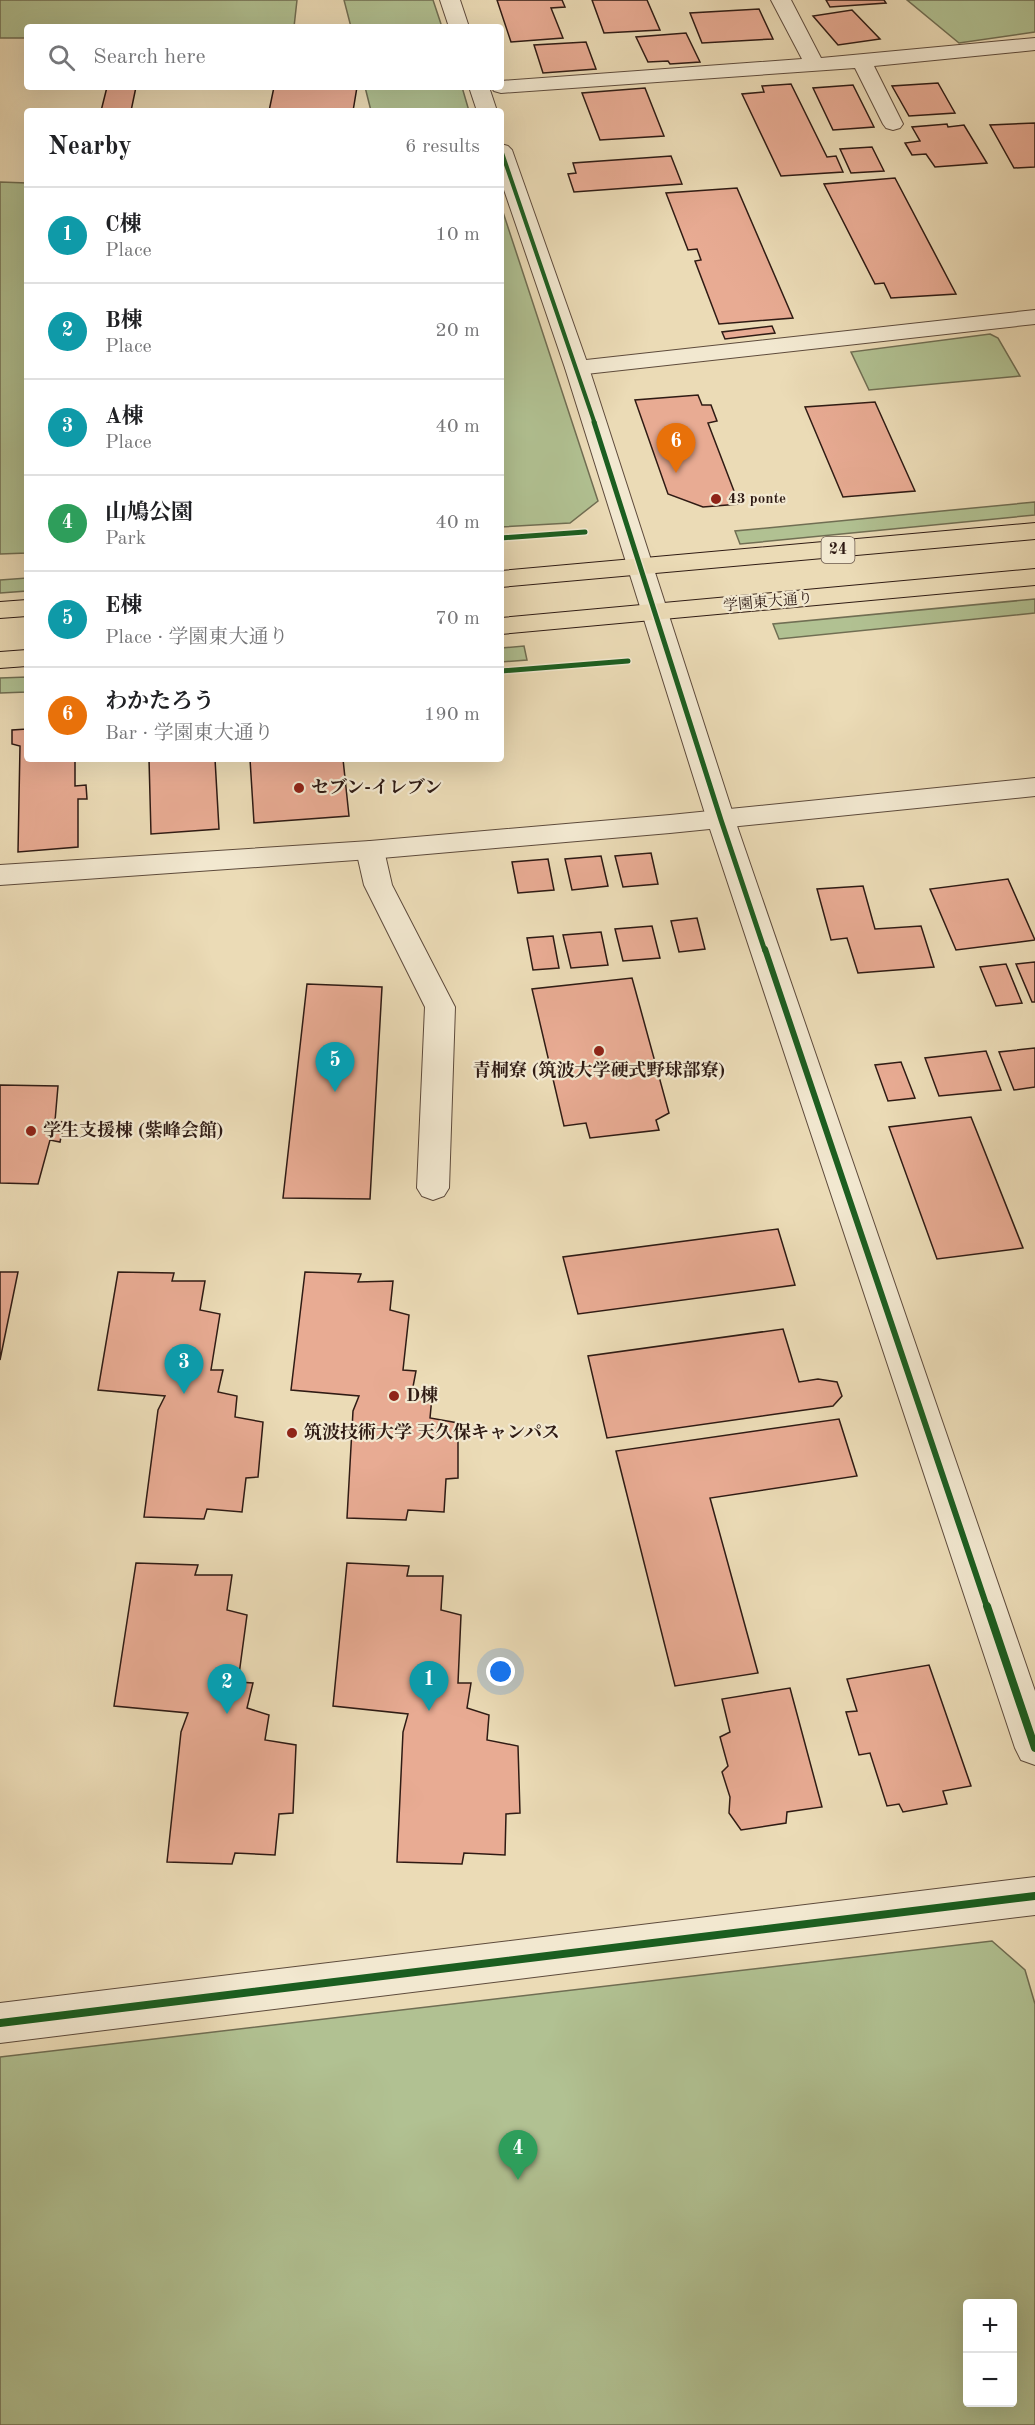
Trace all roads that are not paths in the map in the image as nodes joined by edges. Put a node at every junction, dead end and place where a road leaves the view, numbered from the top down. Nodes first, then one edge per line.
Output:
1 (450, 0) edge
2 (781, 0) edge
3 (458, 24) edge
4 (1035, 44) edge
5 (862, 61) junction
6 (815, 65) junction
7 (504, 87) edge
8 (485, 90) edge
9 (487, 108) edge
10 (893, 124) dead end
11 (504, 159) edge
12 (1035, 317) edge
13 (577, 368) junction
14 (1035, 531) edge
15 (641, 568) junction
16 (1035, 577) edge
17 (504, 579) edge
18 (24, 609) edge
19 (0, 610) edge
20 (655, 612) junction
21 (504, 626) edge
22 (24, 658) edge
23 (0, 660) edge
24 (1035, 787) edge
25 (722, 820) junction
26 (370, 850) junction
27 (0, 876) edge
28 (433, 1188) dead end
29 (1035, 1748) edge
30 (1035, 1896) edge
31 (0, 2023) edge

1 - 3 street
2 - 6 street
4 - 5 street
5 - 6 street
5 - 10 street
6 - 7 street
8 - 9 street
11 - 13 street
12 - 13 street
13 - 15 street
14 - 15 main road, 24
15 - 17 main road, 24
15 - 20 street
16 - 20 main road, 学園東大通り
18 - 19 main road
20 - 21 main road, 学園東大通り
20 - 25 street
22 - 23 main road
24 - 25 street
25 - 26 street
25 - 29 street
26 - 27 street
26 - 28 lane
30 - 31 street

